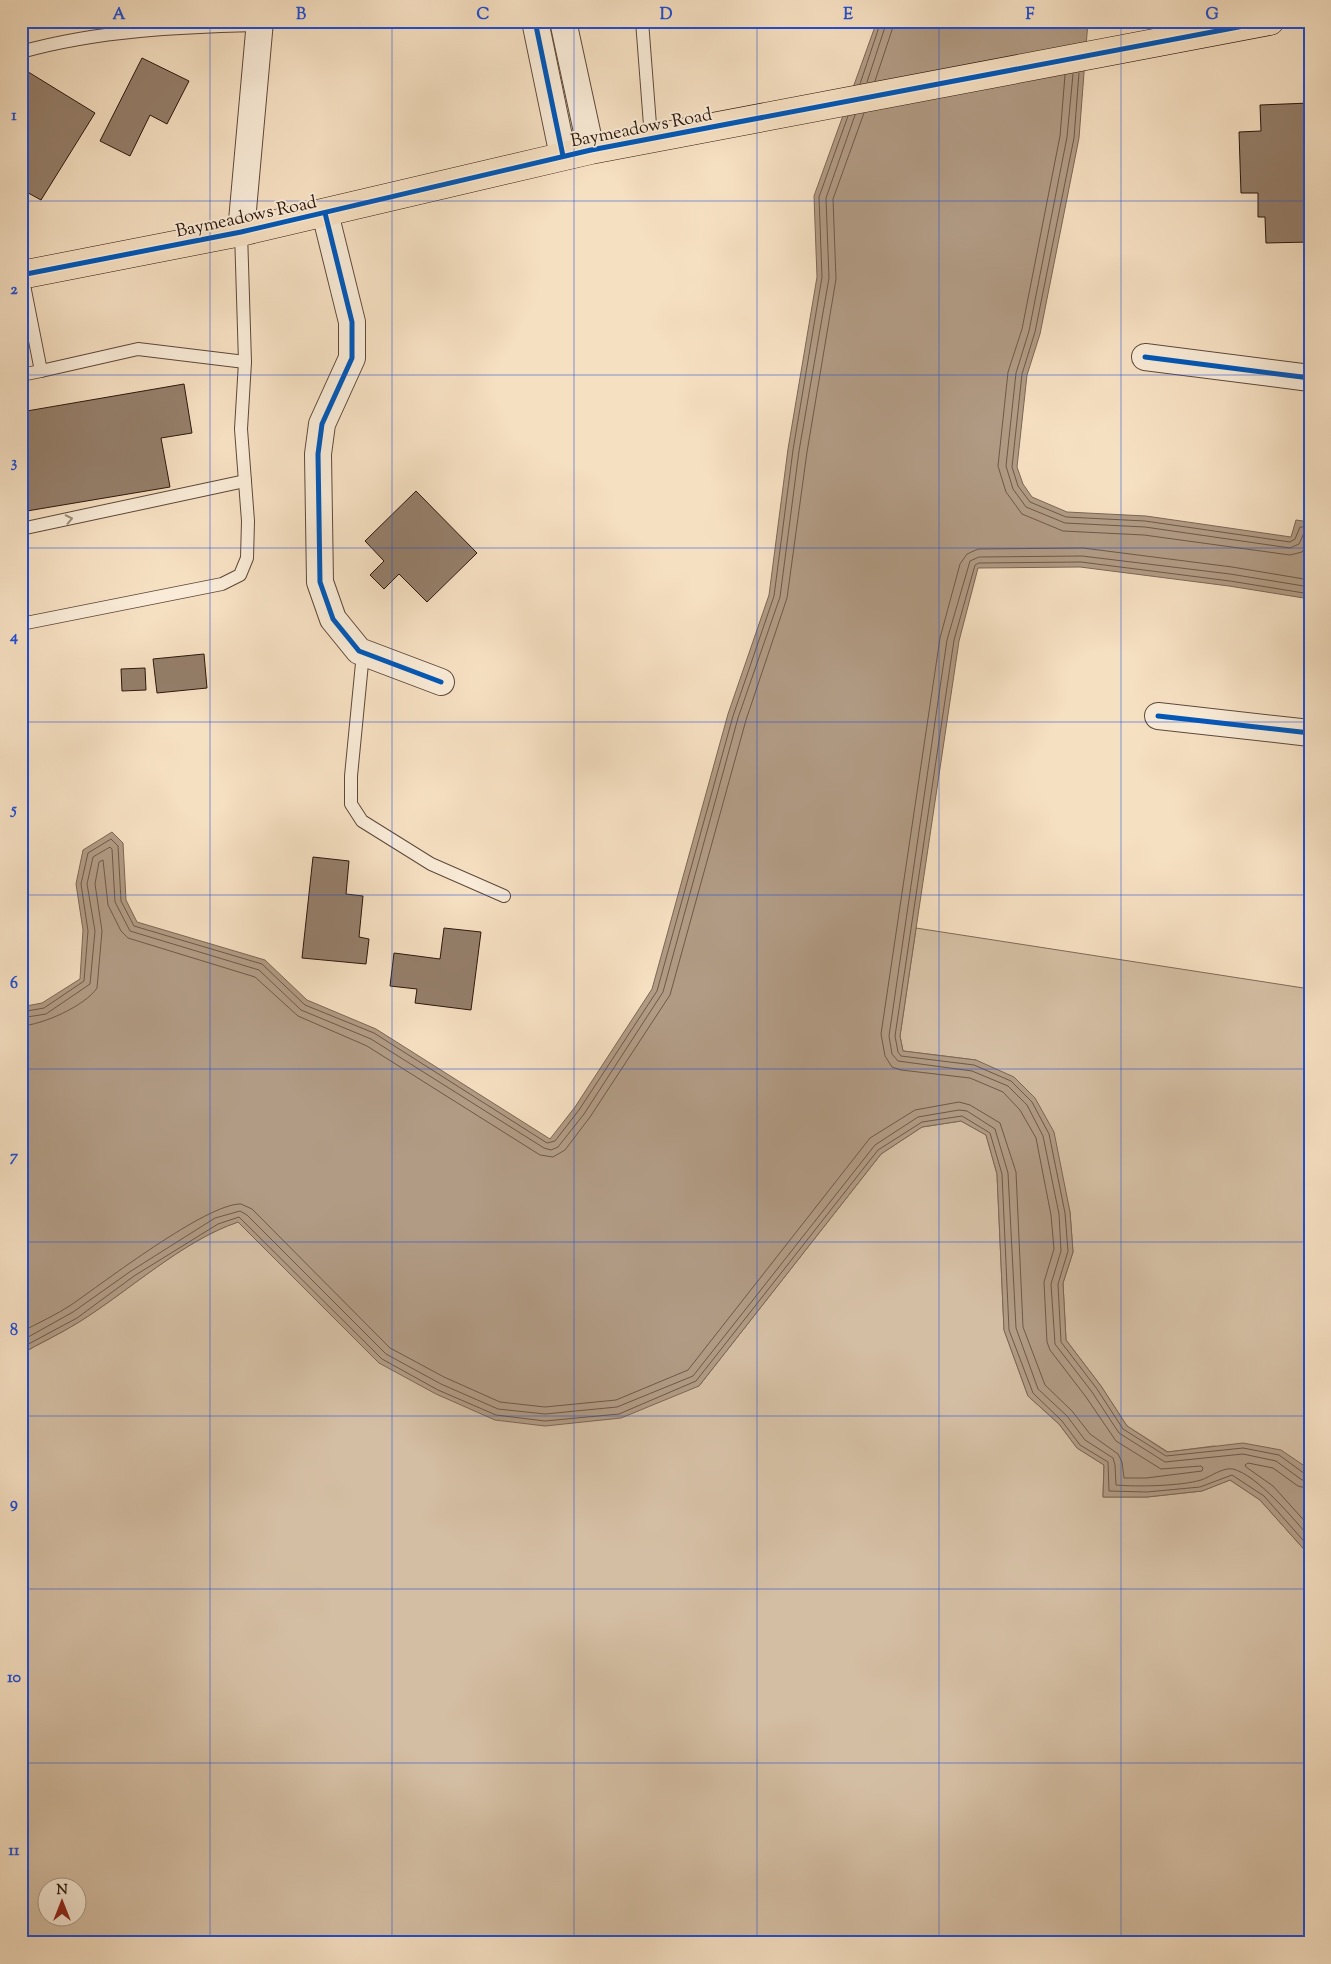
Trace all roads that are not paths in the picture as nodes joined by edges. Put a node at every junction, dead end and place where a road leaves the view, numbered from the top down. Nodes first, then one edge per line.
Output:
1 (535, 21) edge
2 (563, 21) edge
3 (642, 21) edge
4 (1270, 21) edge
5 (260, 23) edge
6 (21, 52) edge
7 (651, 138) junction
8 (591, 150) junction
9 (564, 156) junction
10 (325, 212) junction
11 (241, 232) junction
12 (22, 275) edge
13 (1145, 357) dead end
14 (245, 362) junction
15 (41, 371) junction
16 (21, 375) edge
17 (1310, 378) edge
18 (245, 481) junction
19 (21, 530) edge
20 (21, 624) edge
21 (363, 653) junction
22 (441, 682) dead end
23 (1158, 716) dead end
24 (1310, 733) edge
25 (504, 896) dead end

1 - 9 street
2 - 8 street
3 - 7 lane
4 - 7 main road, Baymeadows Road
5 - 6 lane
5 - 11 street
7 - 8 main road, Baymeadows Road
8 - 9 main road, Baymeadows Road
9 - 10 main road, Baymeadows Road
10 - 11 main road, Baymeadows Road
10 - 21 street
11 - 12 main road, Baymeadows Road
11 - 14 lane
12 - 15 lane
13 - 17 street
14 - 15 lane
14 - 18 lane
15 - 16 lane
19 -> 18 lane
18 - 20 lane
21 - 22 street
21 - 25 lane
23 - 24 street

